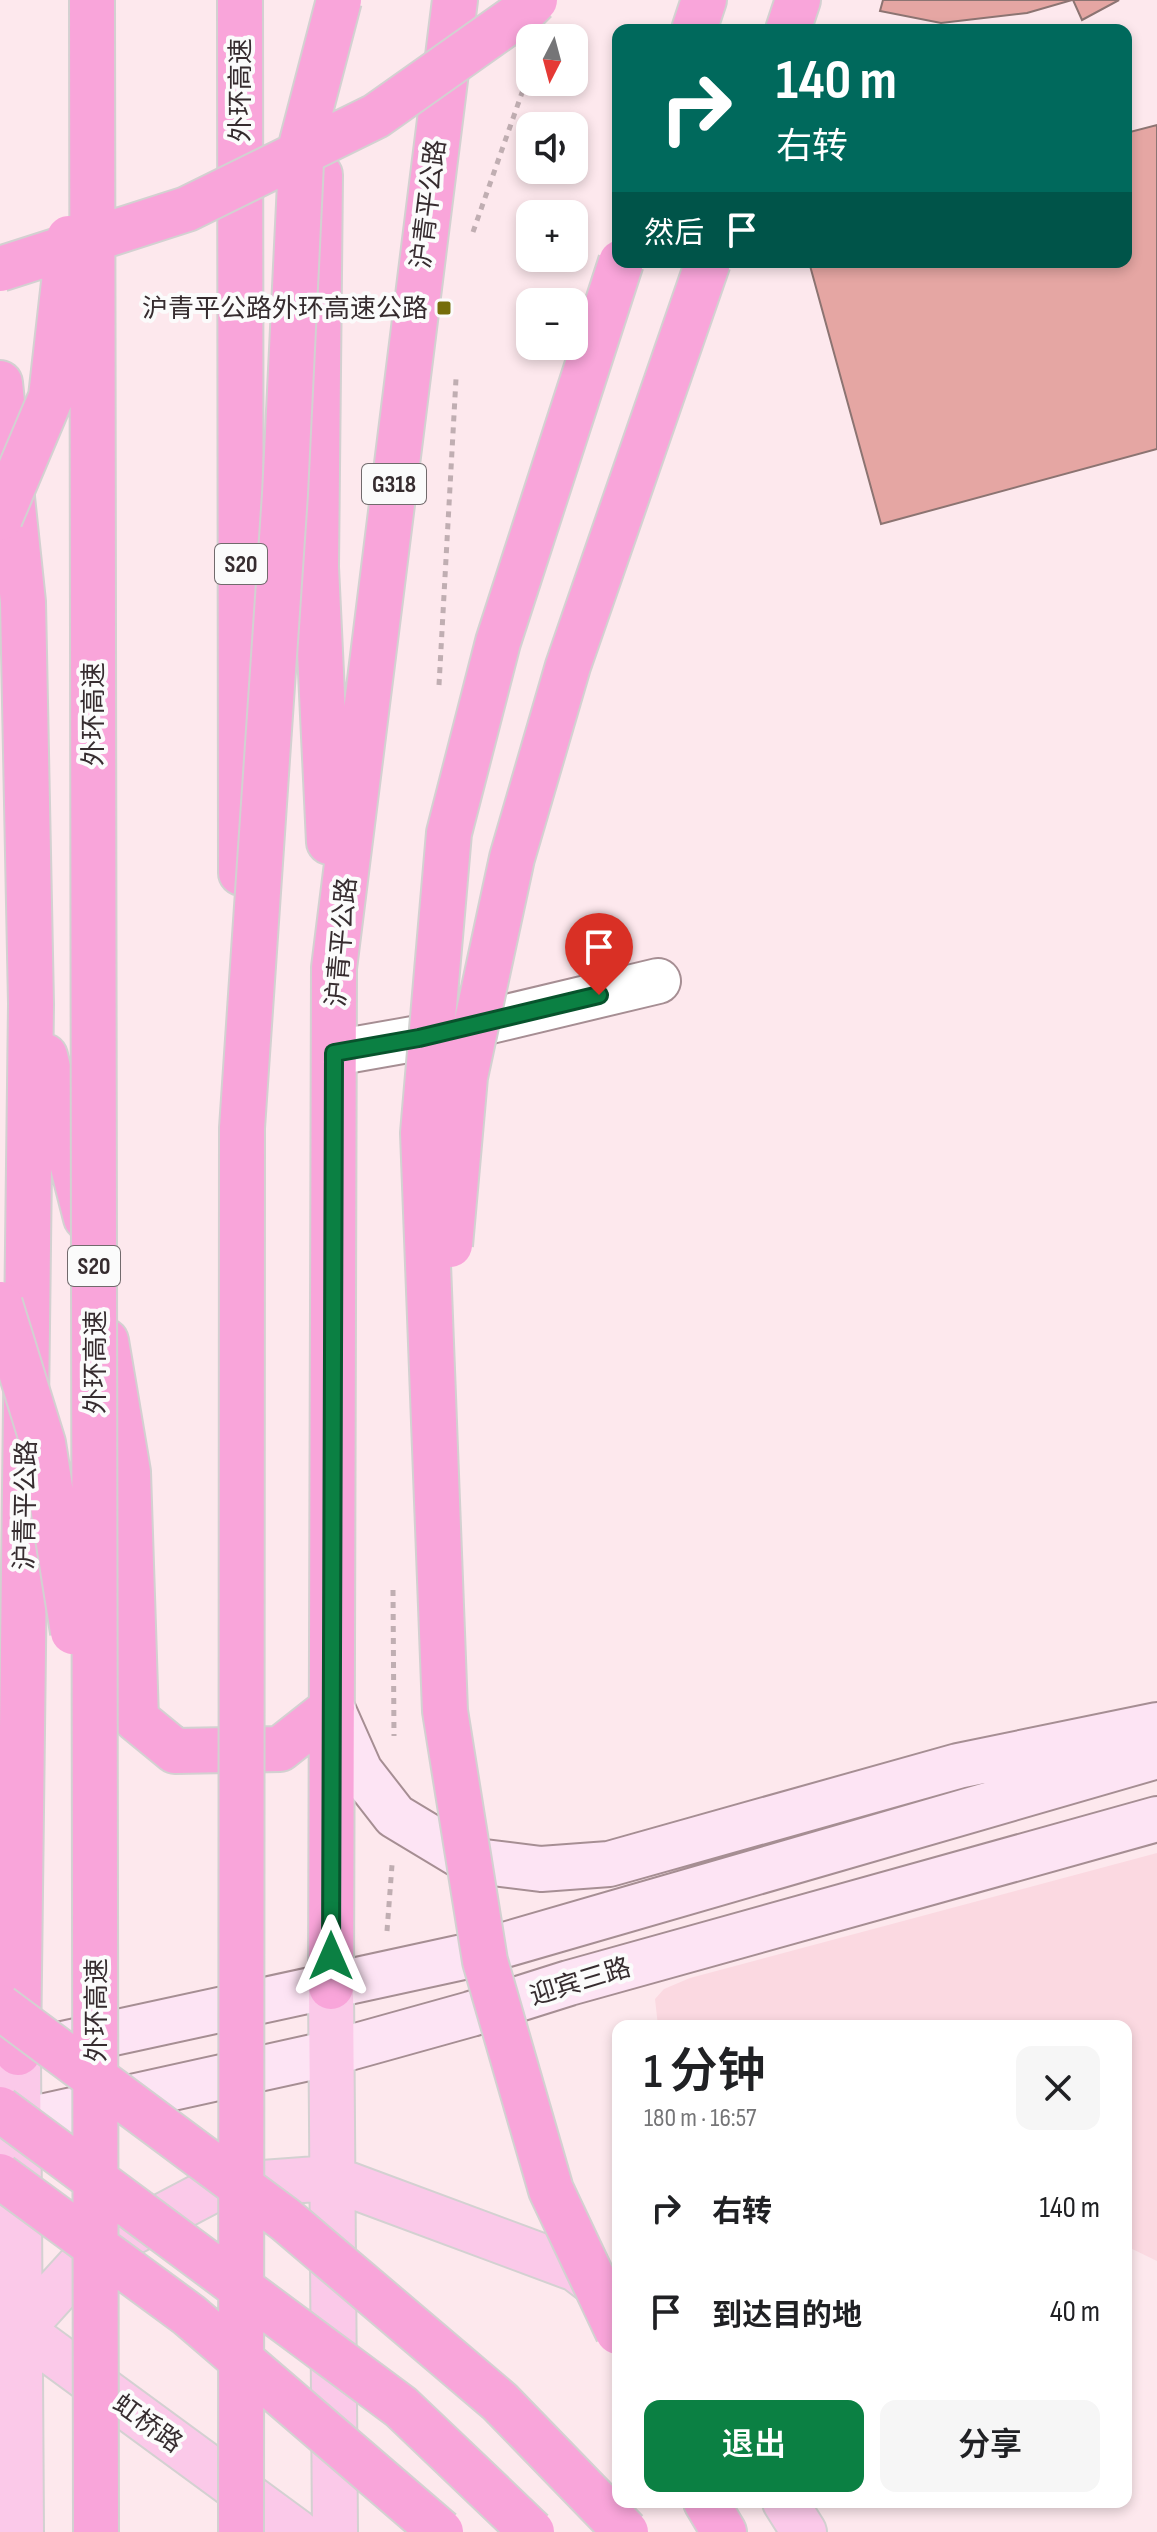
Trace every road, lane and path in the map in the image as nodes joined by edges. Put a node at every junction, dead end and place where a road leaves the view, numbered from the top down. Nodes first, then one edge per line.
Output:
1 (84, 0) edge
2 (92, 0) edge
3 (240, 0) edge
4 (326, 0) edge
5 (339, 0) edge
6 (455, 0) edge
7 (535, 0) edge
8 (704, 0) edge
9 (798, 0) edge
10 (696, 24) edge
11 (790, 24) edge
12 (619, 268) edge
13 (706, 268) edge
14 (0, 269) edge
15 (0, 383) edge
16 (0, 518) edge
17 (334, 968) junction
18 (658, 981) dead end
19 (31, 1004) junction
20 (334, 1053) junction
21 (242, 1128) junction
22 (0, 1304) edge
23 (433, 1423) junction
24 (332, 1708) junction
25 (1157, 1725) edge
26 (1157, 1756) edge
27 (963, 1813) junction
28 (1157, 1819) edge
29 (468, 1860) junction
30 (96, 1950) junction
31 (331, 1987) junction
32 (0, 2007) edge
33 (331, 2053) junction
34 (9, 2055) edge
35 (6, 2119) edge
36 (0, 2176) edge
37 (331, 2178) junction
38 (612, 2297) edge
39 (612, 2319) edge
40 (10, 2322) edge
41 (710, 2508) edge
42 (789, 2508) edge
43 (21, 2532) edge
44 (96, 2532) edge
45 (241, 2532) edge
46 (297, 2532) edge
47 (335, 2532) edge
48 (441, 2532) edge
49 (532, 2532) edge
50 (626, 2532) edge
51 (724, 2532) edge
52 (804, 2532) edge

1 - 16 highway, bridge
2 - 30 highway, 外环高速 / S20, bridge
3 - 21 highway, 外环高速 / S20, bridge
4 - 17 highway
5 - 21 highway, bridge
6 - 17 highway, 沪青平公路 / G318
7 - 14 highway, bridge
8 - 10 highway
9 - 11 highway
12 - 23 highway, bridge
13 - 23 highway, bridge
15 - 19 highway, 沪青平公路
17 - 20 highway, 沪青平公路
18 - 20 street
19 - 24 highway
19 - 34 highway, 沪青平公路
20 - 24 highway, 沪青平公路
21 - 45 highway, 外环高速 / S20, bridge
22 - 30 highway, bridge
23 - 39 highway, bridge
24 - 29 main road
24 - 31 highway, 沪青平公路
25 - 29 main road
26 - 27 main road, 迎宾三路
27 - 29 main road
27 - 31 main road, 迎宾三路
28 - 33 main road, 迎宾三路
30 - 44 highway, 外环高速 / S20, bridge
31 - 33 main road
31 - 34 main road, 迎宾三路
32 - 50 highway, bridge
33 - 35 main road, 迎宾三路
33 - 37 main road
34 - 35 main road
35 - 40 main road
35 - 49 highway, bridge
36 - 48 highway, bridge
37 - 38 main road
37 - 40 main road
37 - 47 main road
40 - 43 main road
40 - 46 main road, 虹桥路
41 - 51 highway
42 - 52 main road

